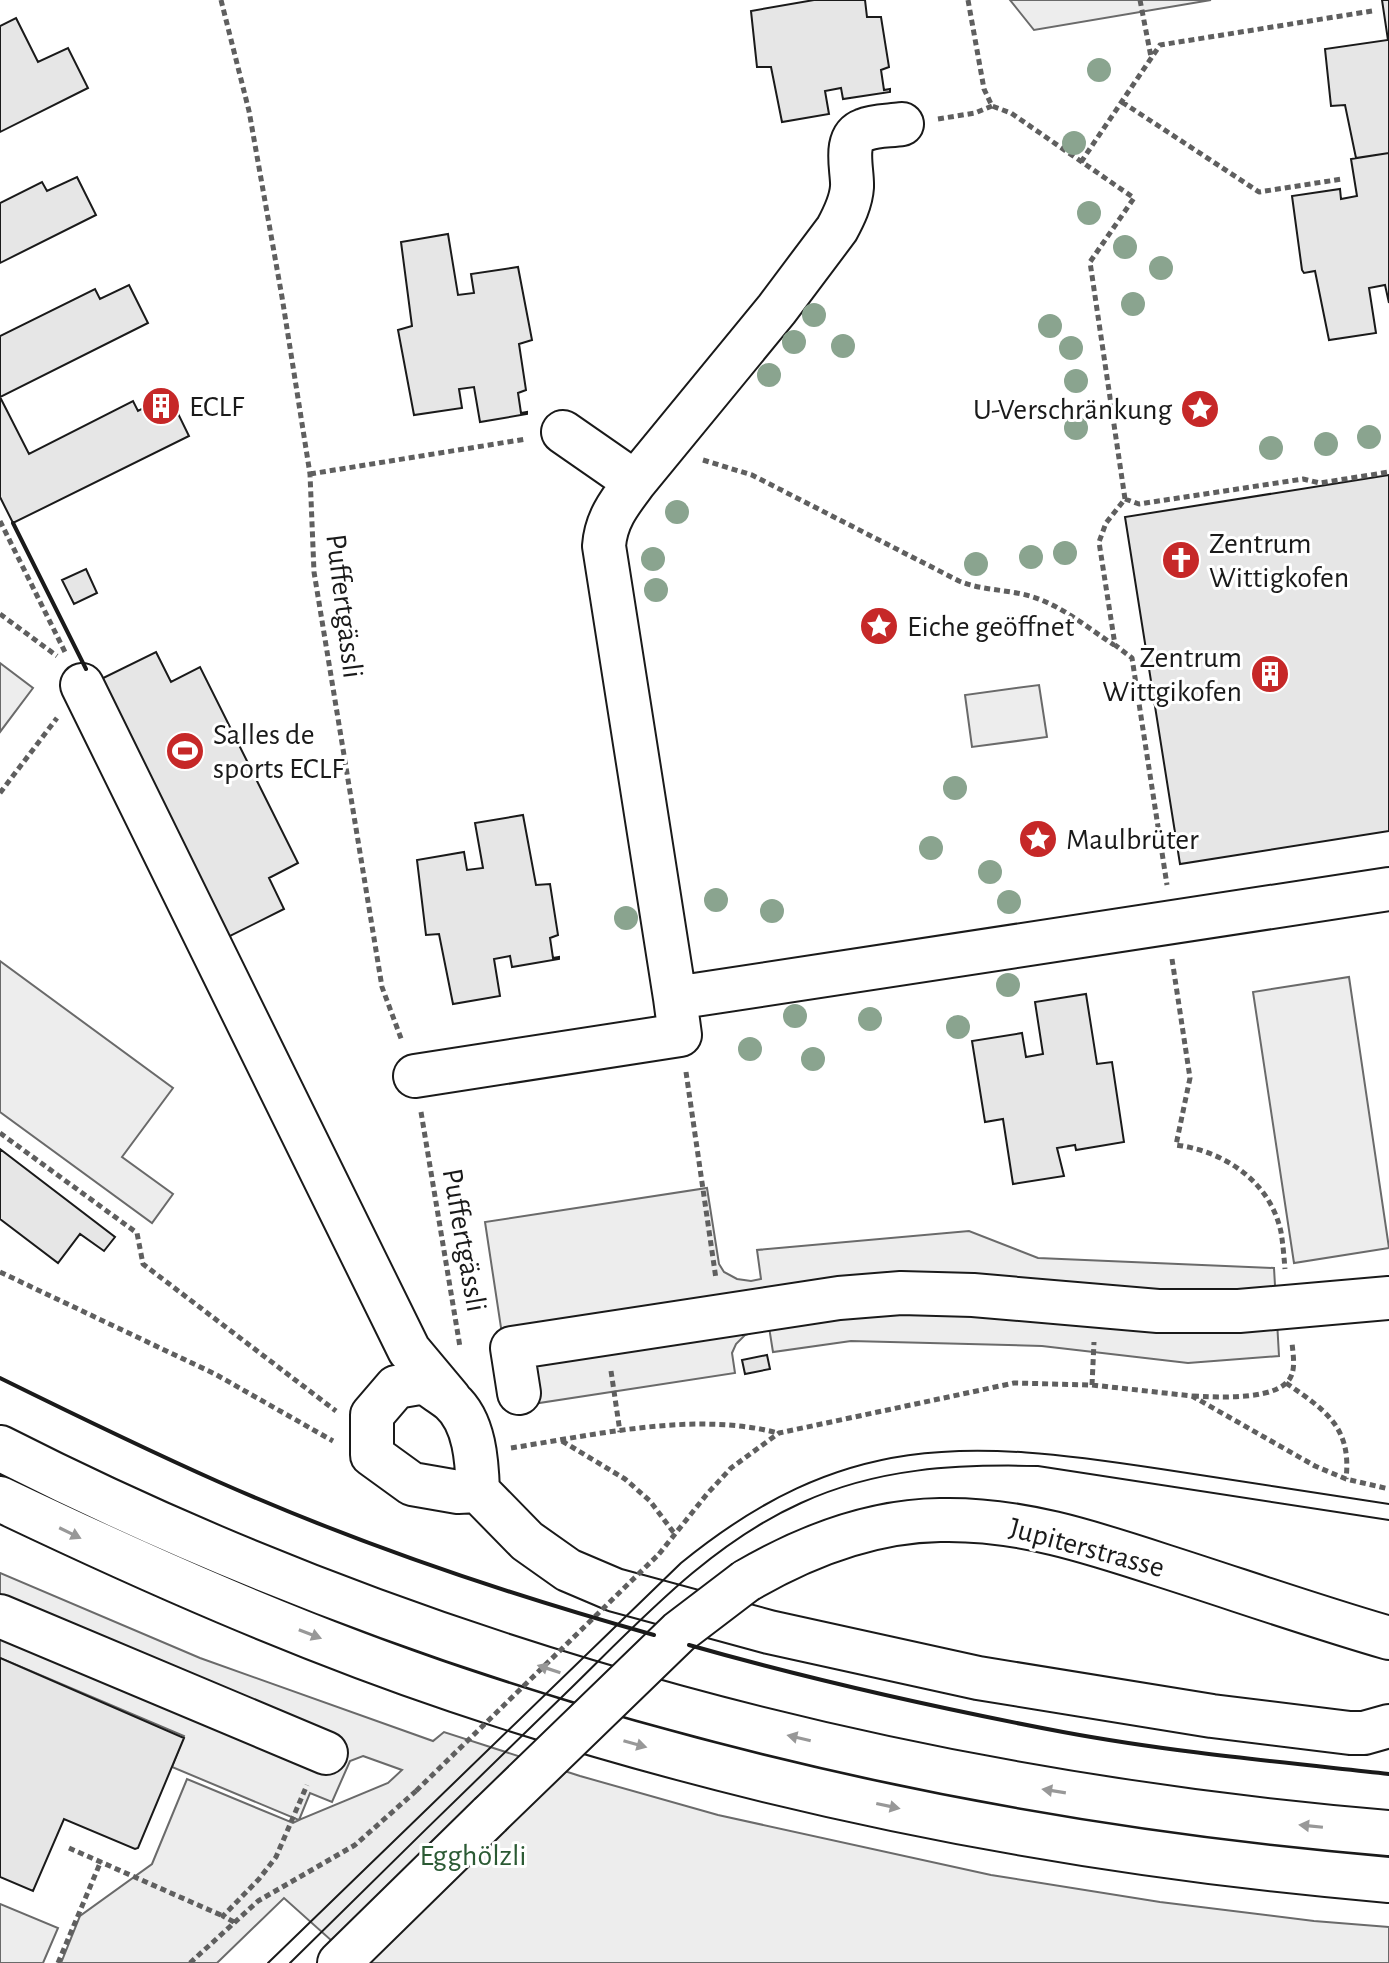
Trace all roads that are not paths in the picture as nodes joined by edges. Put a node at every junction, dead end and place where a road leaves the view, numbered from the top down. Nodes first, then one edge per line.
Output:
1 (902, 124) road end
2 (563, 432) road end
3 (635, 482) junction
4 (78, 677) road end
5 (1389, 889) edge
6 (678, 1016) junction
7 (415, 1076) road end
8 (1389, 1298) edge
9 (519, 1393) dead end
10 (454, 1403) junction
11 (0, 1448) edge
12 (477, 1478) junction
13 (0, 1499) edge
14 (0, 1616) edge
15 (1389, 1638) edge
16 (1389, 1726) edge
17 (326, 1753) dead end
18 (1389, 1833) edge
19 (1389, 1880) edge
20 (339, 1963) edge

1 - 3 street
2 - 3 street
3 - 6 street
4 - 10 street
5 - 6 street
6 - 7 street
8 - 9 street
10 - 12 street
10 - 12 street
18 -> 11 highway
12 - 16 street
13 -> 19 highway
14 - 17 street
15 - 20 street, Jupiterstrasse, bridge

